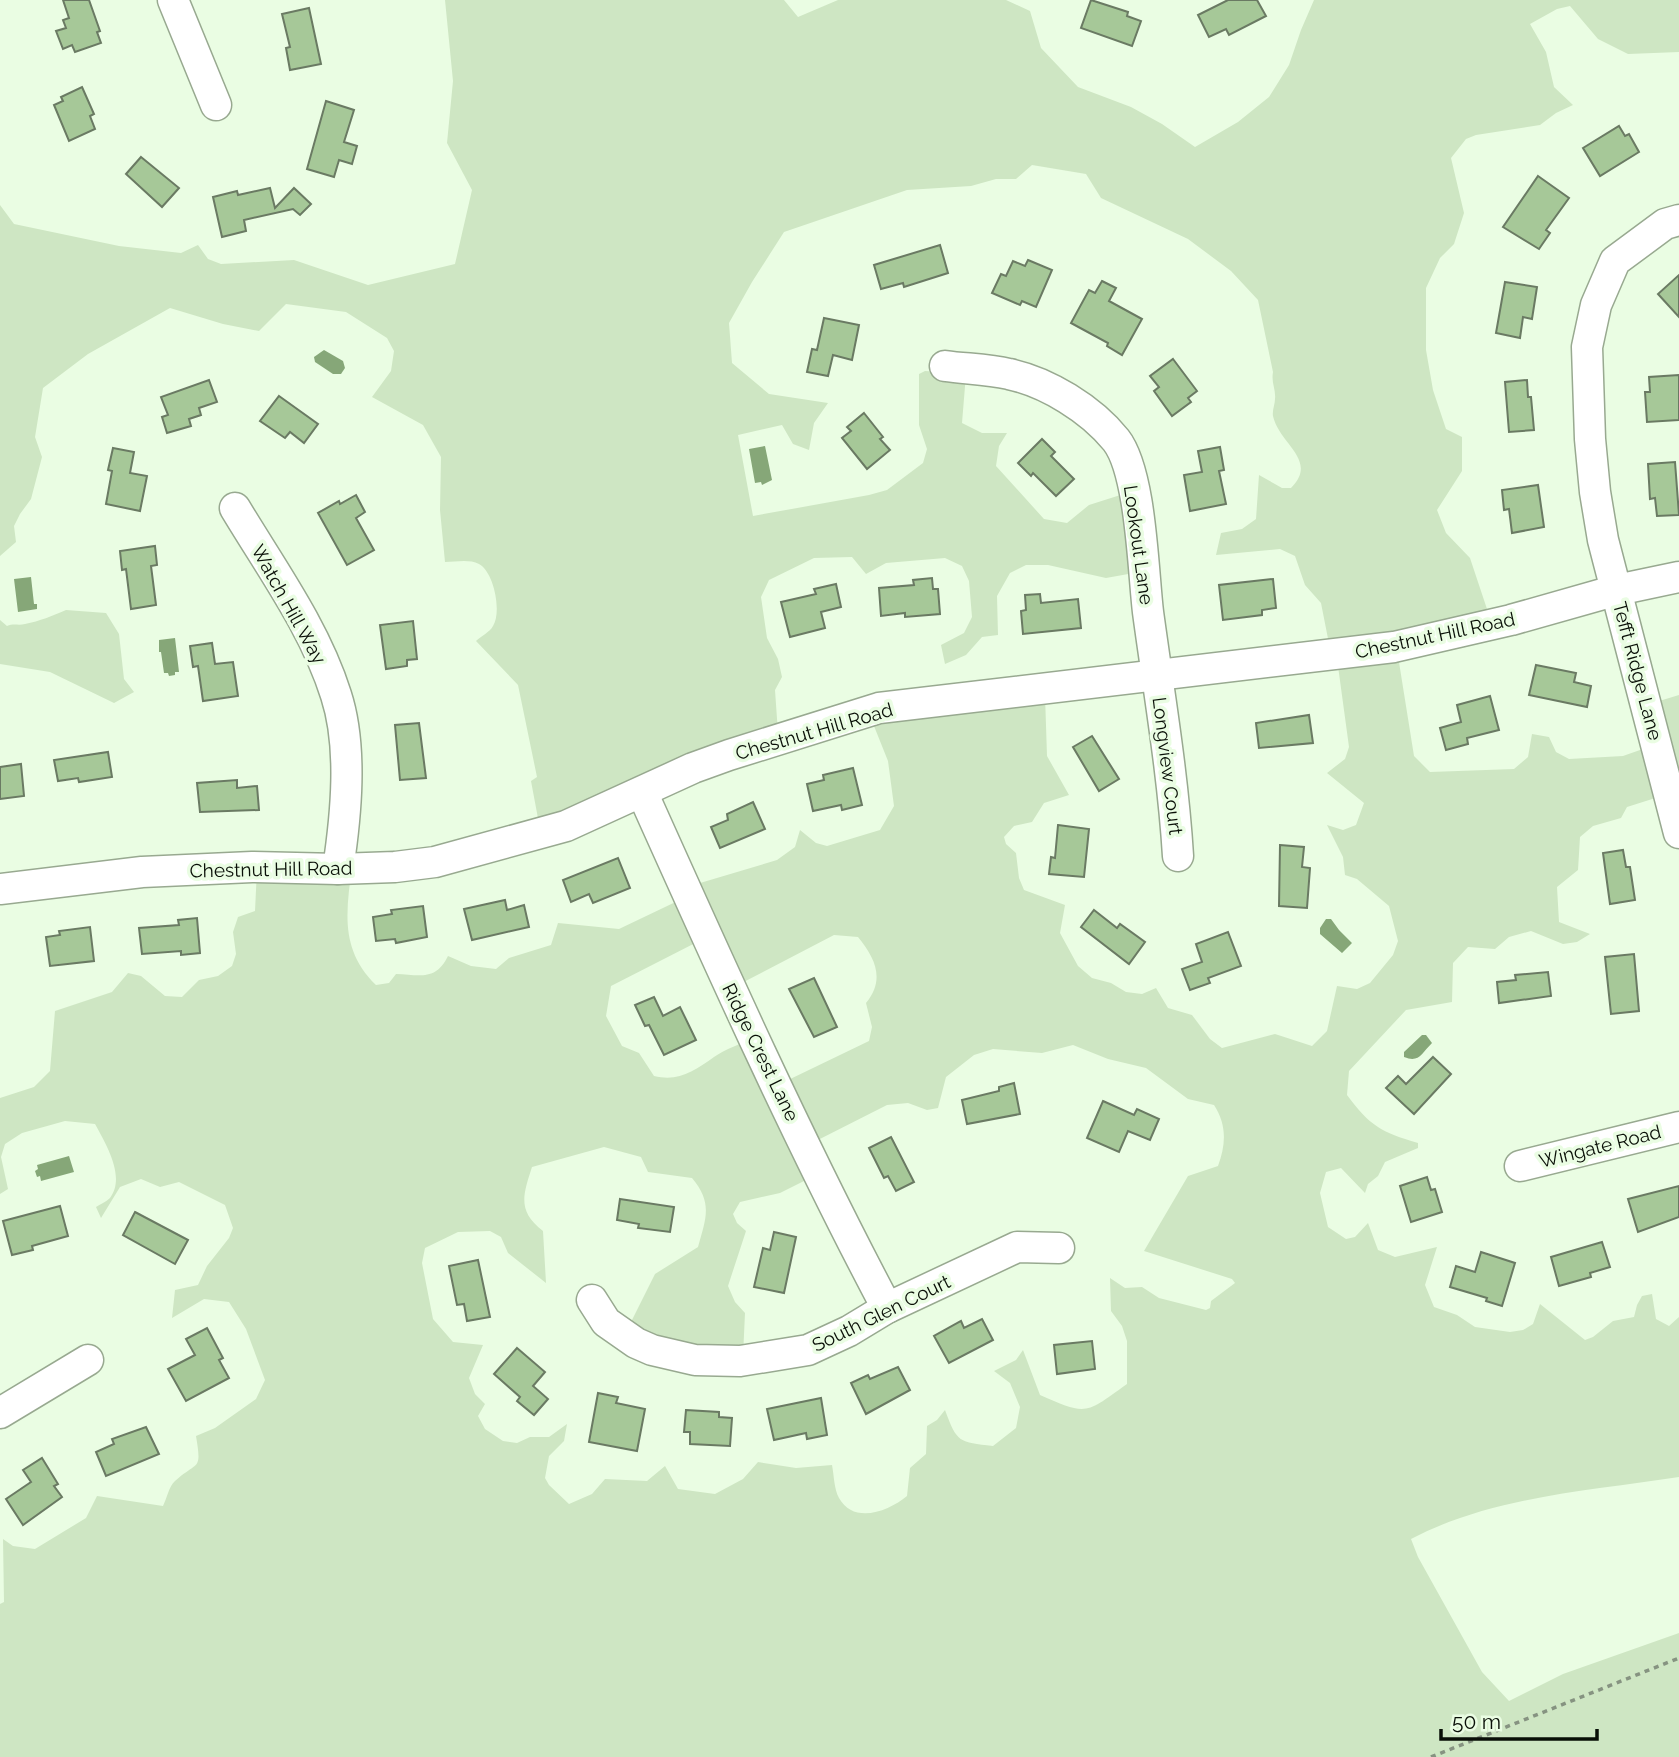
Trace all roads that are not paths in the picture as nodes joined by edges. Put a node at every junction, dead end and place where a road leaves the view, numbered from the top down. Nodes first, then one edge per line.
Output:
1 (173, 0) edge
2 (216, 105) dead end
3 (1679, 220) edge
4 (945, 366) dead end
5 (235, 508) dead end
6 (1679, 577) edge
7 (1617, 590) junction
8 (1156, 676) junction
9 (642, 792) junction
10 (1679, 833) edge
11 (1178, 856) dead end
12 (338, 869) junction
13 (0, 889) edge
14 (1679, 1127) edge
15 (1520, 1166) dead end
16 (1059, 1248) dead end
17 (592, 1300) dead end
18 (887, 1308) junction
19 (88, 1360) dead end
20 (0, 1413) edge

1 - 2 street
3 - 7 street, Tefft Ridge Lane
4 - 8 street, Lookout Lane
5 - 12 street, Watch Hill Way
6 - 7 street, Chestnut Hill Road
7 - 8 street, Chestnut Hill Road
7 - 10 street, Tefft Ridge Lane
8 - 9 street, Chestnut Hill Road
8 - 11 street, Longview Court
9 - 12 street, Chestnut Hill Road
9 - 18 street, Ridge Crest Lane
12 - 13 street, Chestnut Hill Road
14 - 15 street, Wingate Road
16 - 18 street, South Glen Court
17 - 18 street, South Glen Court
19 - 20 street

